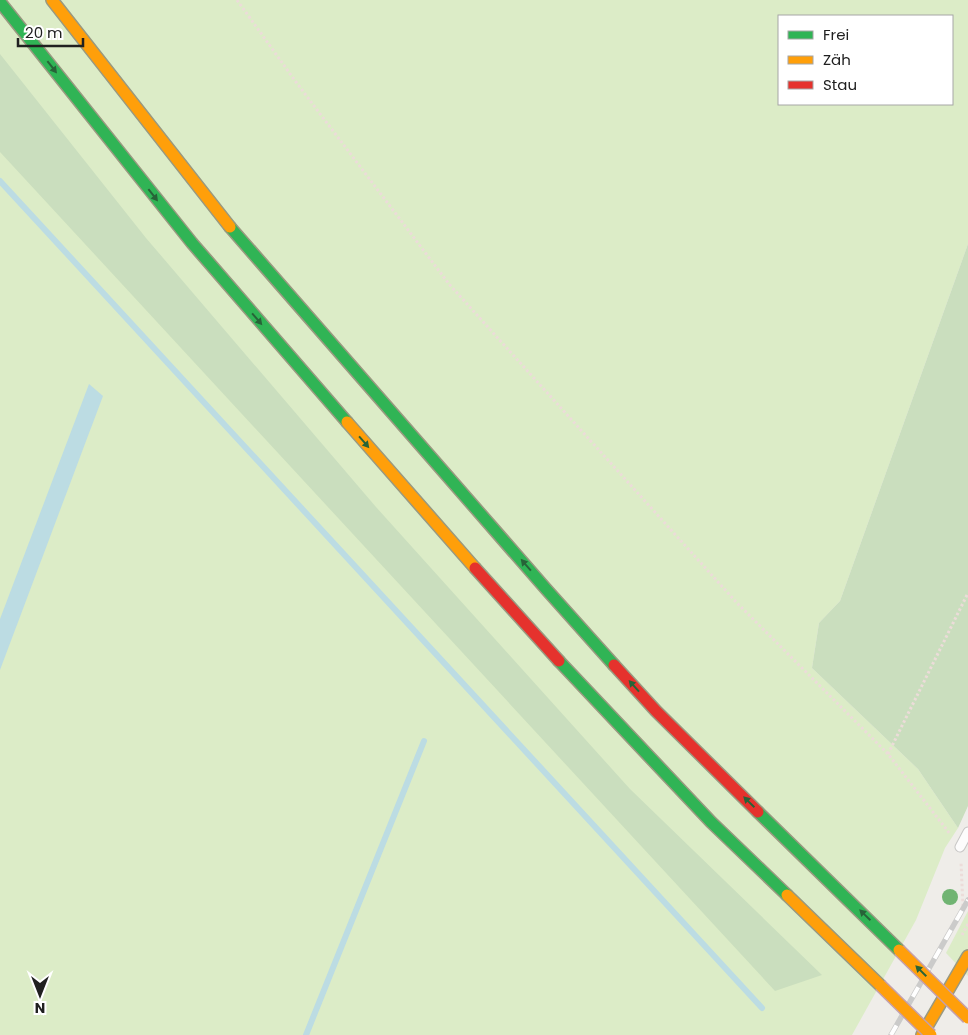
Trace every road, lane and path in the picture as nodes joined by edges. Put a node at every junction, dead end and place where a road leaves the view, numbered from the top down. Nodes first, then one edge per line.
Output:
1 (52, 0) edge
2 (237, 0) edge
3 (0, 2) edge
4 (968, 593) edge
5 (888, 754) junction
6 (968, 832) edge
7 (960, 847) junction
8 (939, 947) dead end
9 (968, 956) edge
10 (968, 1018) edge
11 (922, 1035) edge
12 (931, 1035) edge

10 -> 1 main road, bridge
2 - 5 path
3 -> 12 main road, bridge
4 - 5 path
5 - 7 path
6 - 7 lane
7 - 8 path
9 - 11 main road

